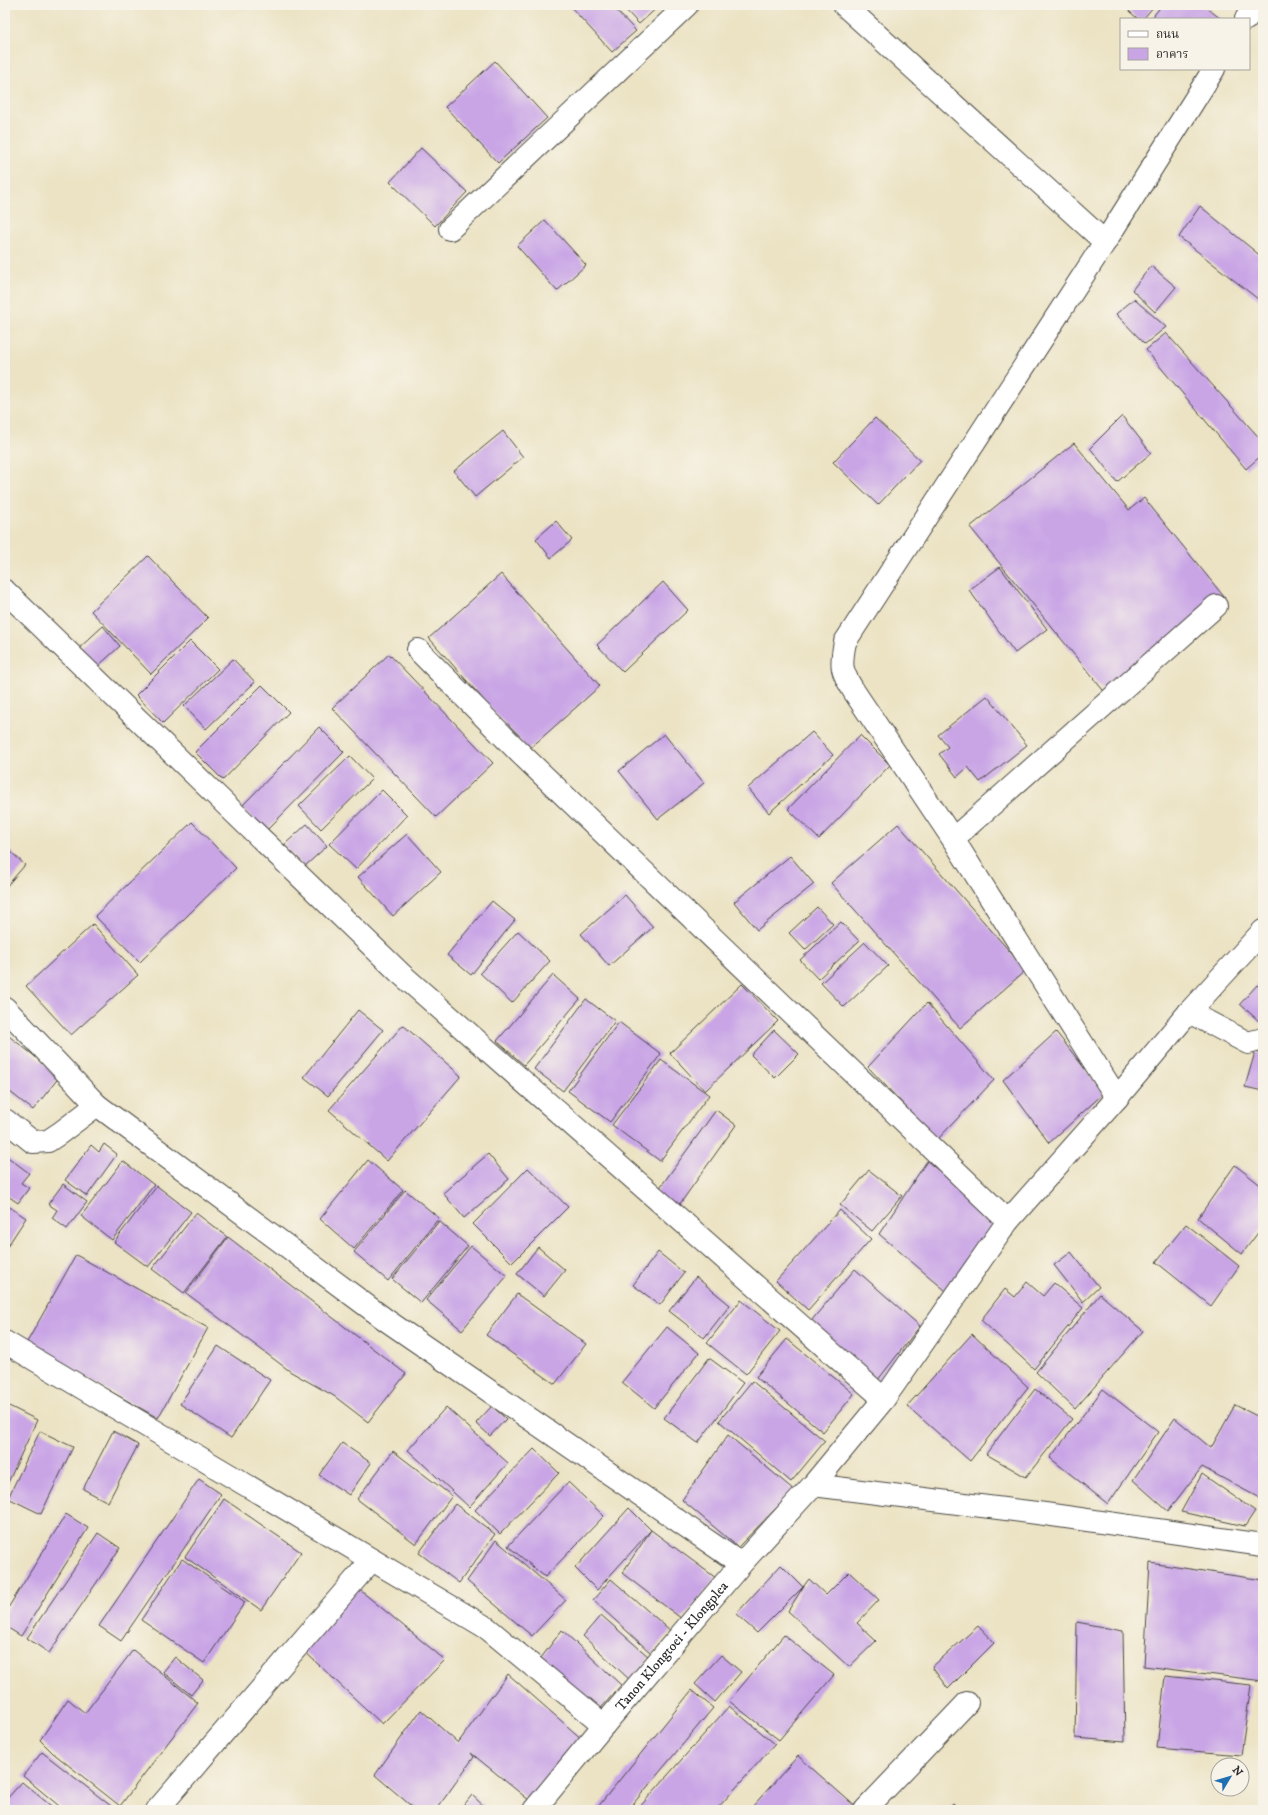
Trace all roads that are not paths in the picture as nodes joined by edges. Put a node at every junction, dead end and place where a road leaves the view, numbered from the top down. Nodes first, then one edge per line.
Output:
1 (687, 5) edge
2 (844, 5) edge
3 (1255, 5) edge
4 (1247, 18) edge
5 (1213, 70) edge
6 (450, 229) dead end
7 (1105, 242) junction
8 (5, 591) edge
9 (1216, 606) dead end
10 (418, 650) dead end
11 (952, 840) junction
12 (1263, 931) edge
13 (5, 1008) edge
14 (1189, 1012) junction
15 (1263, 1039) edge
16 (1117, 1098) junction
17 (97, 1105) junction
18 (5, 1120) edge
19 (1008, 1221) junction
20 (5, 1342) edge
21 (884, 1399) junction
22 (813, 1485) junction
23 (1263, 1545) edge
24 (371, 1561) junction
25 (741, 1564) junction
26 (967, 1703) dead end
27 (604, 1725) junction
28 (544, 1807) edge
29 (157, 1810) edge
30 (865, 1810) edge

1 - 6 street
2 - 7 street
3 - 4 street
5 - 7 street
7 - 11 street
8 - 21 street
9 - 11 street
10 - 19 street
11 - 16 street
12 - 14 street, Tanon Klongtoei - Klongplea
13 - 17 street
14 - 15 street
14 - 16 street, Tanon Klongtoei - Klongplea
16 - 19 street, Tanon Klongtoei - Klongplea
17 - 18 street
17 - 25 street
19 - 21 street, Tanon Klongtoei - Klongplea
20 - 24 street
21 - 22 street, Tanon Klongtoei - Klongplea
22 - 23 street
22 - 25 street, Tanon Klongtoei - Klongplea
24 - 27 street
24 - 29 street
25 - 27 street, Tanon Klongtoei - Klongplea
26 - 30 street
27 - 28 street, Tanon Klongtoei - Klongplea

